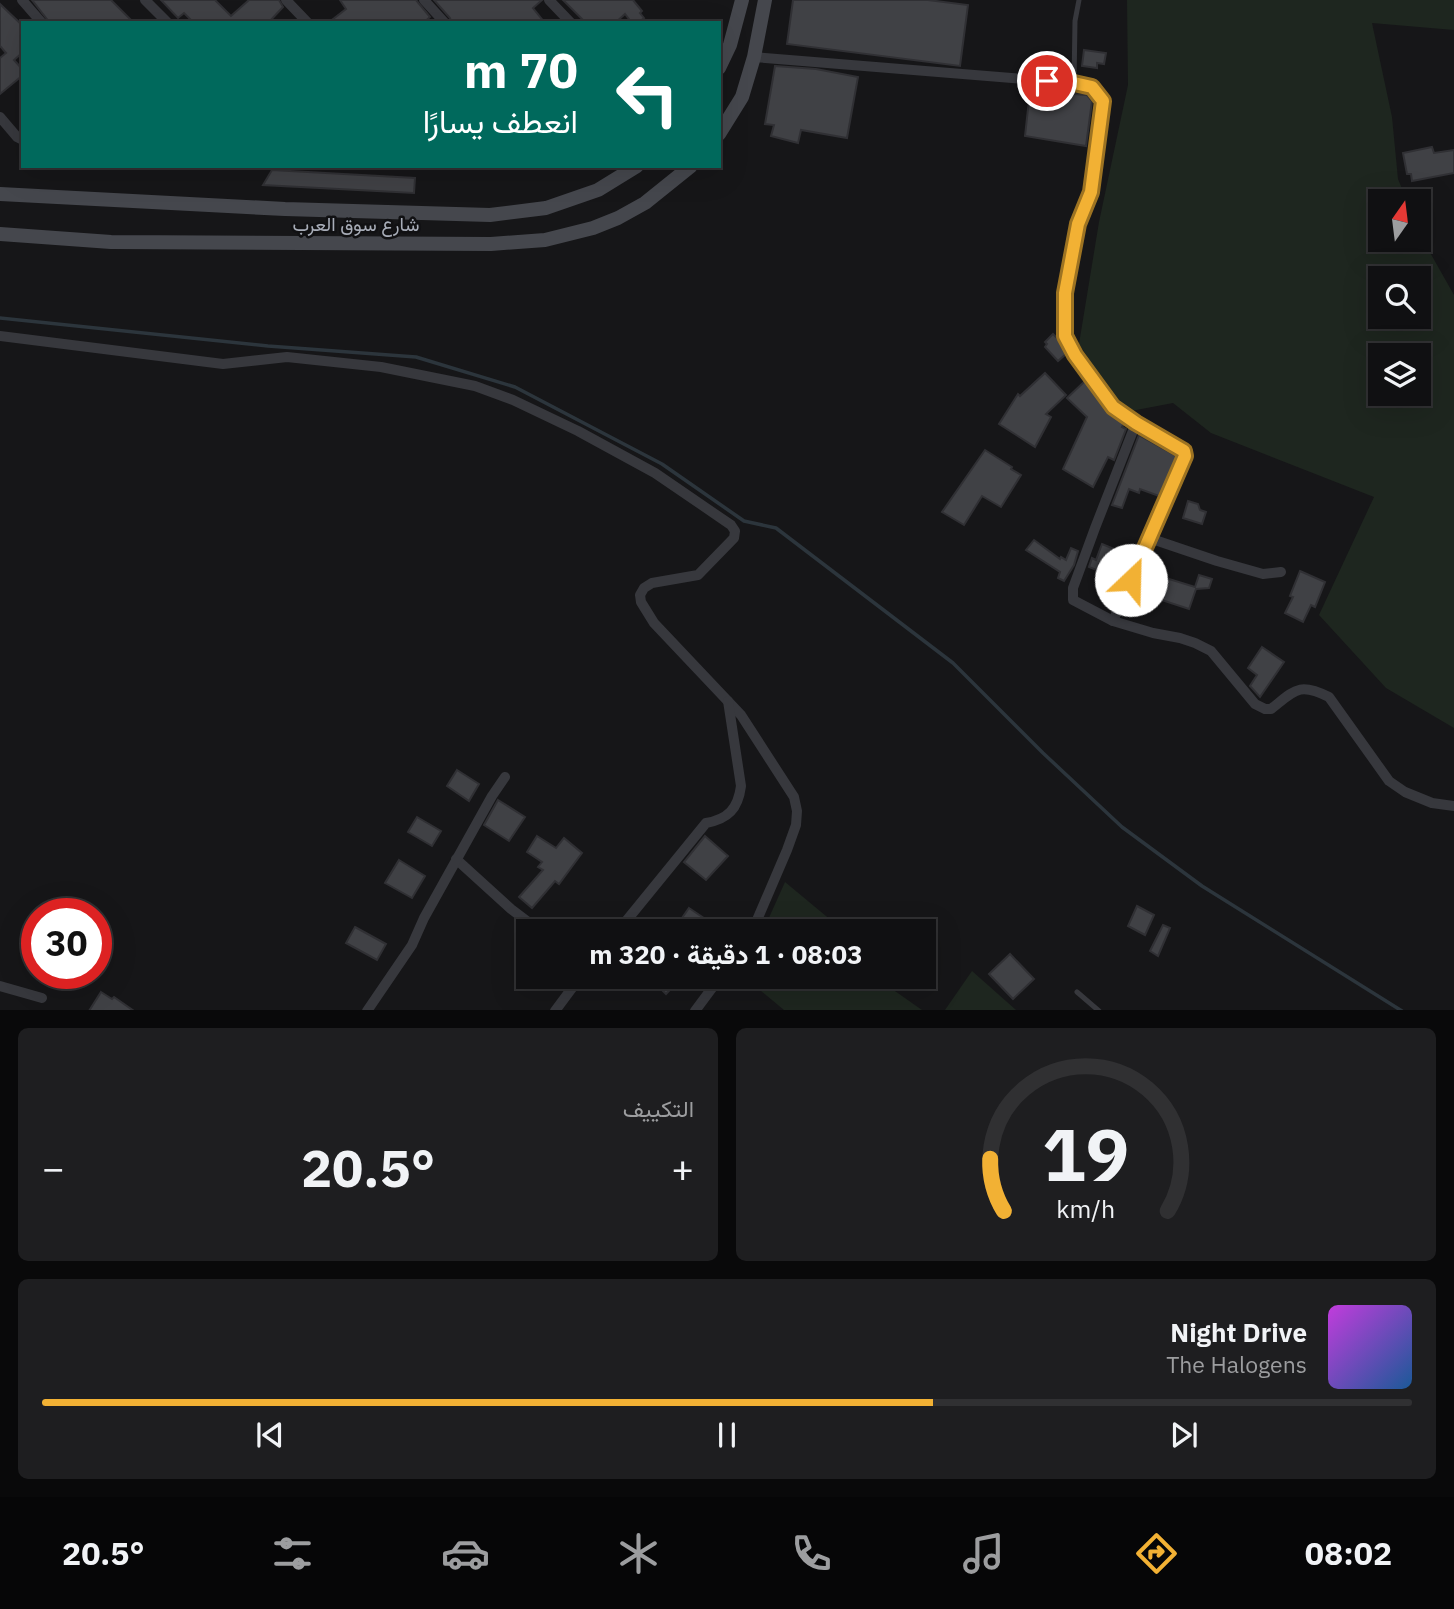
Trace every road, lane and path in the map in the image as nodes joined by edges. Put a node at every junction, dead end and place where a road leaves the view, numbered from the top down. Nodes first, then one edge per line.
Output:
1 (22, 0) edge
2 (145, 0) edge
3 (286, 0) edge
4 (424, 0) edge
5 (549, 0) edge
6 (742, 0) edge
7 (765, 0) edge
8 (1079, 0) edge
9 (304, 19) edge
10 (40, 21) edge
11 (166, 21) edge
12 (443, 21) edge
13 (569, 21) edge
14 (754, 57) junction
15 (721, 64) edge
16 (1074, 83) junction
17 (0, 117) edge
18 (721, 131) edge
19 (21, 139) edge
20 (634, 168) edge
21 (689, 168) edge
22 (0, 194) edge
23 (0, 234) edge
24 (0, 336) edge
25 (1136, 423) junction
26 (1149, 538) junction
27 (1281, 572) dead end
28 (1112, 621) junction
29 (728, 701) junction
30 (505, 777) dead end
31 (1454, 806) edge
32 (457, 859) junction
33 (525, 919) edge
34 (628, 919) edge
35 (757, 919) edge
36 (0, 986) edge
37 (572, 989) edge
38 (711, 989) edge
39 (1077, 992) dead end
40 (42, 998) dead end
41 (367, 1010) edge
42 (555, 1010) edge
43 (695, 1010) edge
44 (1099, 1010) edge

1 - 10 street
2 - 11 street
3 - 9 street
4 - 12 street
5 - 13 street
6 - 15 main road
7 - 14 main road
8 - 16 lane
14 - 16 street
14 - 18 main road
16 - 25 street
17 - 19 street
20 - 22 main road
21 - 23 main road, شارع سوق العرب
24 - 29 street
25 - 26 street
25 - 28 street
26 - 27 street
26 - 28 street
28 - 31 street
29 - 34 street
29 - 35 street
30 - 32 street
32 - 33 street
32 - 41 street
36 - 40 street
37 - 42 street
38 - 43 street
39 - 44 lane

